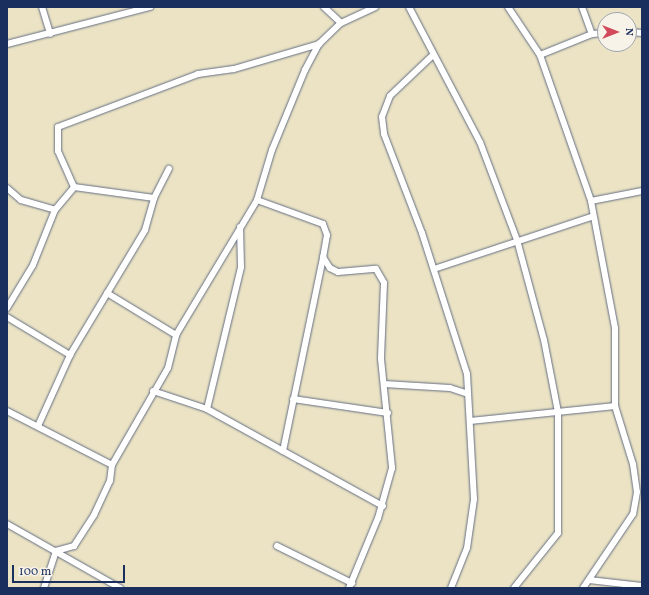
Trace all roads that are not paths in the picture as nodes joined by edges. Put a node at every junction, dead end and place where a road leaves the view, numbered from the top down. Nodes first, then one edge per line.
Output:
1 (42, 7) edge
2 (124, 7) edge
3 (150, 7) edge
4 (324, 7) edge
5 (375, 7) edge
6 (409, 7) edge
7 (508, 7) edge
8 (582, 7) edge
9 (125, 14) junction
10 (341, 23) junction
11 (50, 34) junction
12 (592, 34) junction
13 (597, 34) edge
14 (7, 44) edge
15 (320, 44) junction
16 (433, 55) junction
17 (540, 55) junction
18 (169, 169) dead end
19 (74, 187) junction
20 (7, 188) edge
21 (642, 190) edge
22 (154, 198) junction
23 (257, 200) junction
24 (591, 201) junction
25 (55, 210) junction
26 (591, 217) junction
27 (240, 226) junction
28 (517, 240) junction
29 (323, 257) junction
30 (434, 268) junction
31 (107, 293) junction
32 (7, 308) edge
33 (7, 317) edge
34 (176, 335) junction
35 (70, 355) junction
36 (384, 384) junction
37 (153, 391) junction
38 (468, 394) junction
39 (293, 399) junction
40 (615, 406) junction
41 (207, 409) junction
42 (7, 411) edge
43 (558, 412) junction
44 (388, 413) junction
45 (470, 421) junction
46 (38, 426) junction
47 (283, 451) junction
48 (112, 466) junction
49 (642, 501) edge
50 (636, 504) junction
51 (383, 506) junction
52 (7, 524) edge
53 (277, 546) dead end
54 (56, 551) junction
55 (589, 580) junction
56 (351, 585) edge
57 (642, 586) edge
58 (44, 588) edge
59 (120, 588) edge
60 (451, 588) edge
61 (514, 588) edge
62 (583, 588) edge

1 - 11 street
2 - 9 street
3 - 9 street
4 - 10 street
5 - 10 street
6 - 16 street
7 - 17 street
8 - 12 street
9 - 11 street
10 - 15 street
11 - 14 street
12 - 13 street
12 - 17 street
15 - 19 street
15 - 23 street
16 - 28 street
16 - 30 street
17 - 24 street
18 - 22 street
19 - 22 street
19 - 25 street
20 - 25 street
21 - 24 street
22 - 31 street
23 - 27 street
23 - 29 street
24 - 26 street
25 - 32 street
26 - 28 street
26 - 40 street
27 - 34 street
27 - 41 street
28 - 30 street
28 - 43 street
29 - 36 street
29 - 39 street
30 - 38 street
31 - 34 street
31 - 35 street
33 - 35 street
34 - 37 street
35 - 46 street
36 - 38 street
36 - 44 street
37 - 41 street
37 - 48 street
38 - 45 street
39 - 44 street
39 - 47 street
40 - 43 street
40 - 50 street
41 - 47 street
42 - 46 street
43 - 45 street
43 - 61 street
44 - 51 street
45 - 60 street
46 - 48 street
47 - 51 street
48 - 54 street
49 - 50 street
50 - 55 street
51 - 56 street
52 - 54 street
53 - 56 street
54 - 58 street
54 - 59 street
55 - 57 street
55 - 62 street

